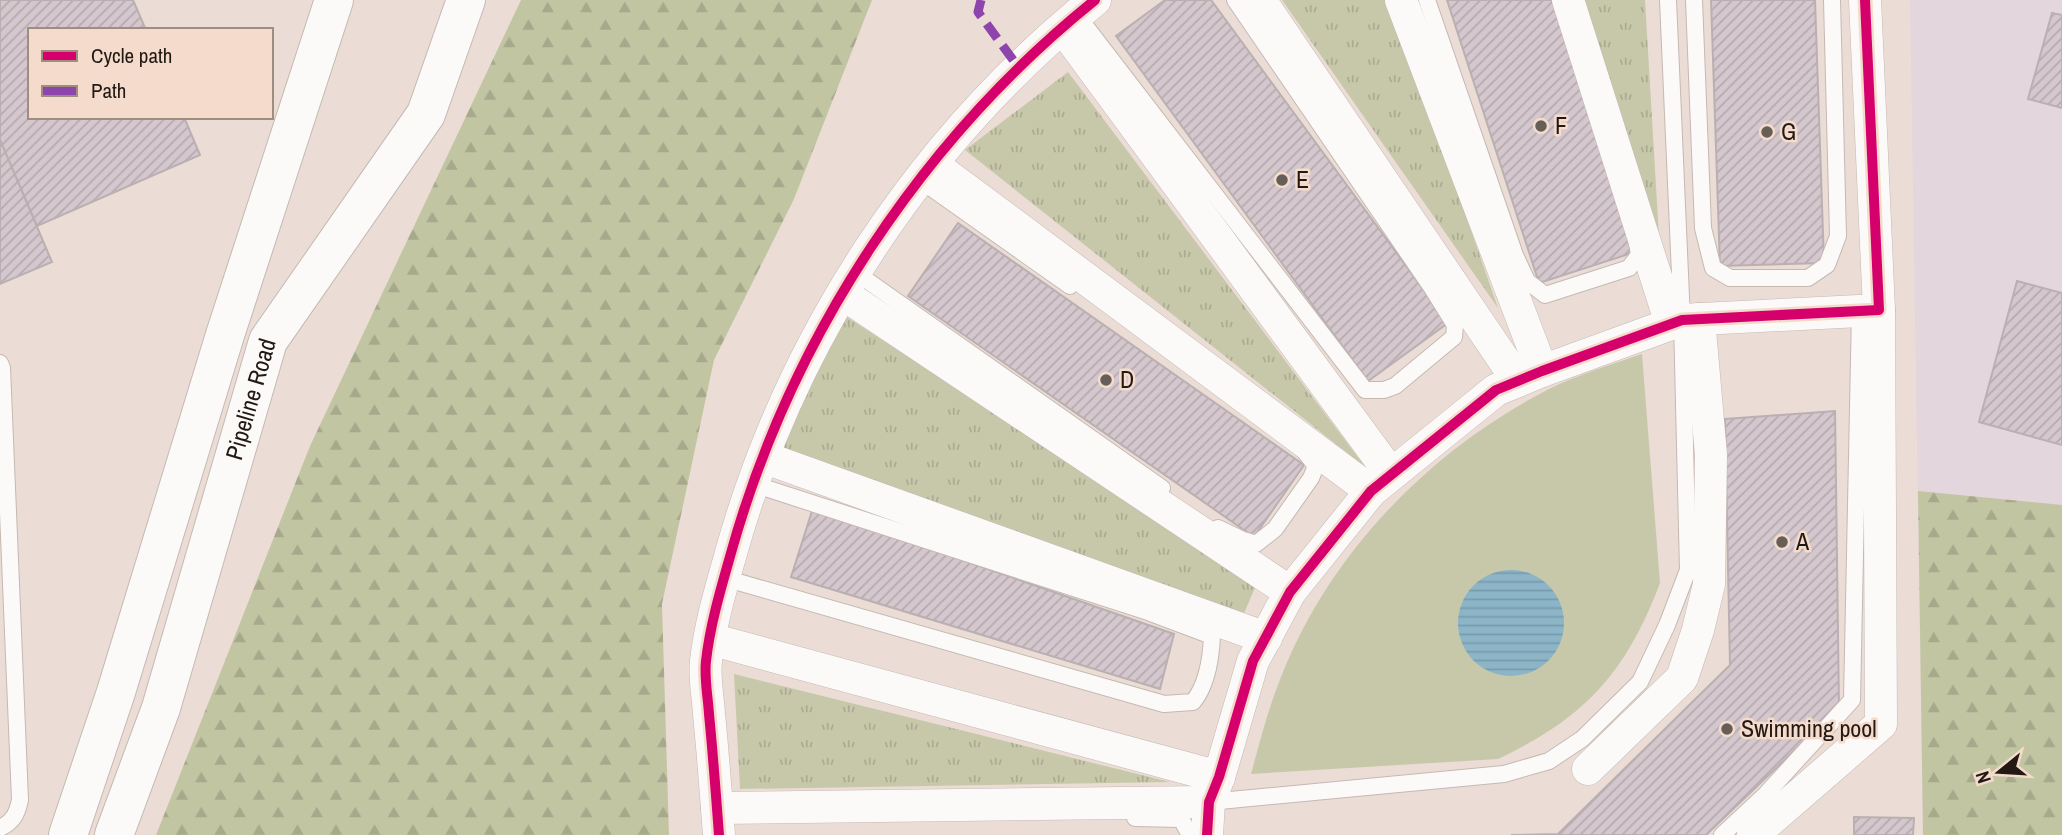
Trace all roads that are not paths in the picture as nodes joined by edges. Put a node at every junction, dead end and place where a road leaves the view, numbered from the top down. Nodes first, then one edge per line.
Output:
1 (334, 0) edge
2 (466, 0) edge
3 (1235, 0) edge
4 (1260, 0) edge
5 (1401, 0) edge
6 (1427, 0) edge
7 (1559, 0) edge
8 (1568, 0) edge
9 (1668, 0) edge
10 (1694, 0) edge
11 (1832, 0) edge
12 (1865, 0) edge
13 (1078, 14) edge
14 (926, 172) junction
15 (849, 283) junction
16 (1870, 311) junction
17 (1684, 321) junction
18 (0, 363) edge
19 (1530, 376) junction
20 (758, 470) junction
21 (1381, 483) junction
22 (724, 578) junction
23 (1290, 592) junction
24 (1266, 638) junction
25 (710, 639) junction
26 (1588, 769) dead end
27 (1214, 789) junction
28 (718, 822) edge
29 (0, 828) edge
30 (68, 835) edge
31 (114, 835) edge
32 (1190, 835) edge
33 (1207, 835) edge
34 (1722, 835) edge
35 (1753, 835) edge

1 - 30 main road, Pipeline Road
2 - 31 main road, Pipeline Road
3 - 13 lane
4 - 19 street
5 - 19 street
6 - 7 lane
8 - 17 street
9 - 17 lane
10 - 11 lane
12 - 16 street
13 - 14 street
13 - 21 street
14 - 15 street
14 - 15 lane
14 - 21 street
15 - 20 street
15 - 23 street
16 - 17 street
16 - 34 lane
16 - 35 street
17 - 19 street
17 - 26 street
17 - 27 lane
18 - 29 lane
19 - 21 street
20 - 22 street
20 - 22 lane
20 - 24 street
21 - 23 street
22 - 25 street
23 - 24 street
24 - 27 street
25 - 27 street
25 - 28 street
27 - 28 street
27 - 33 street
28 - 32 lane

